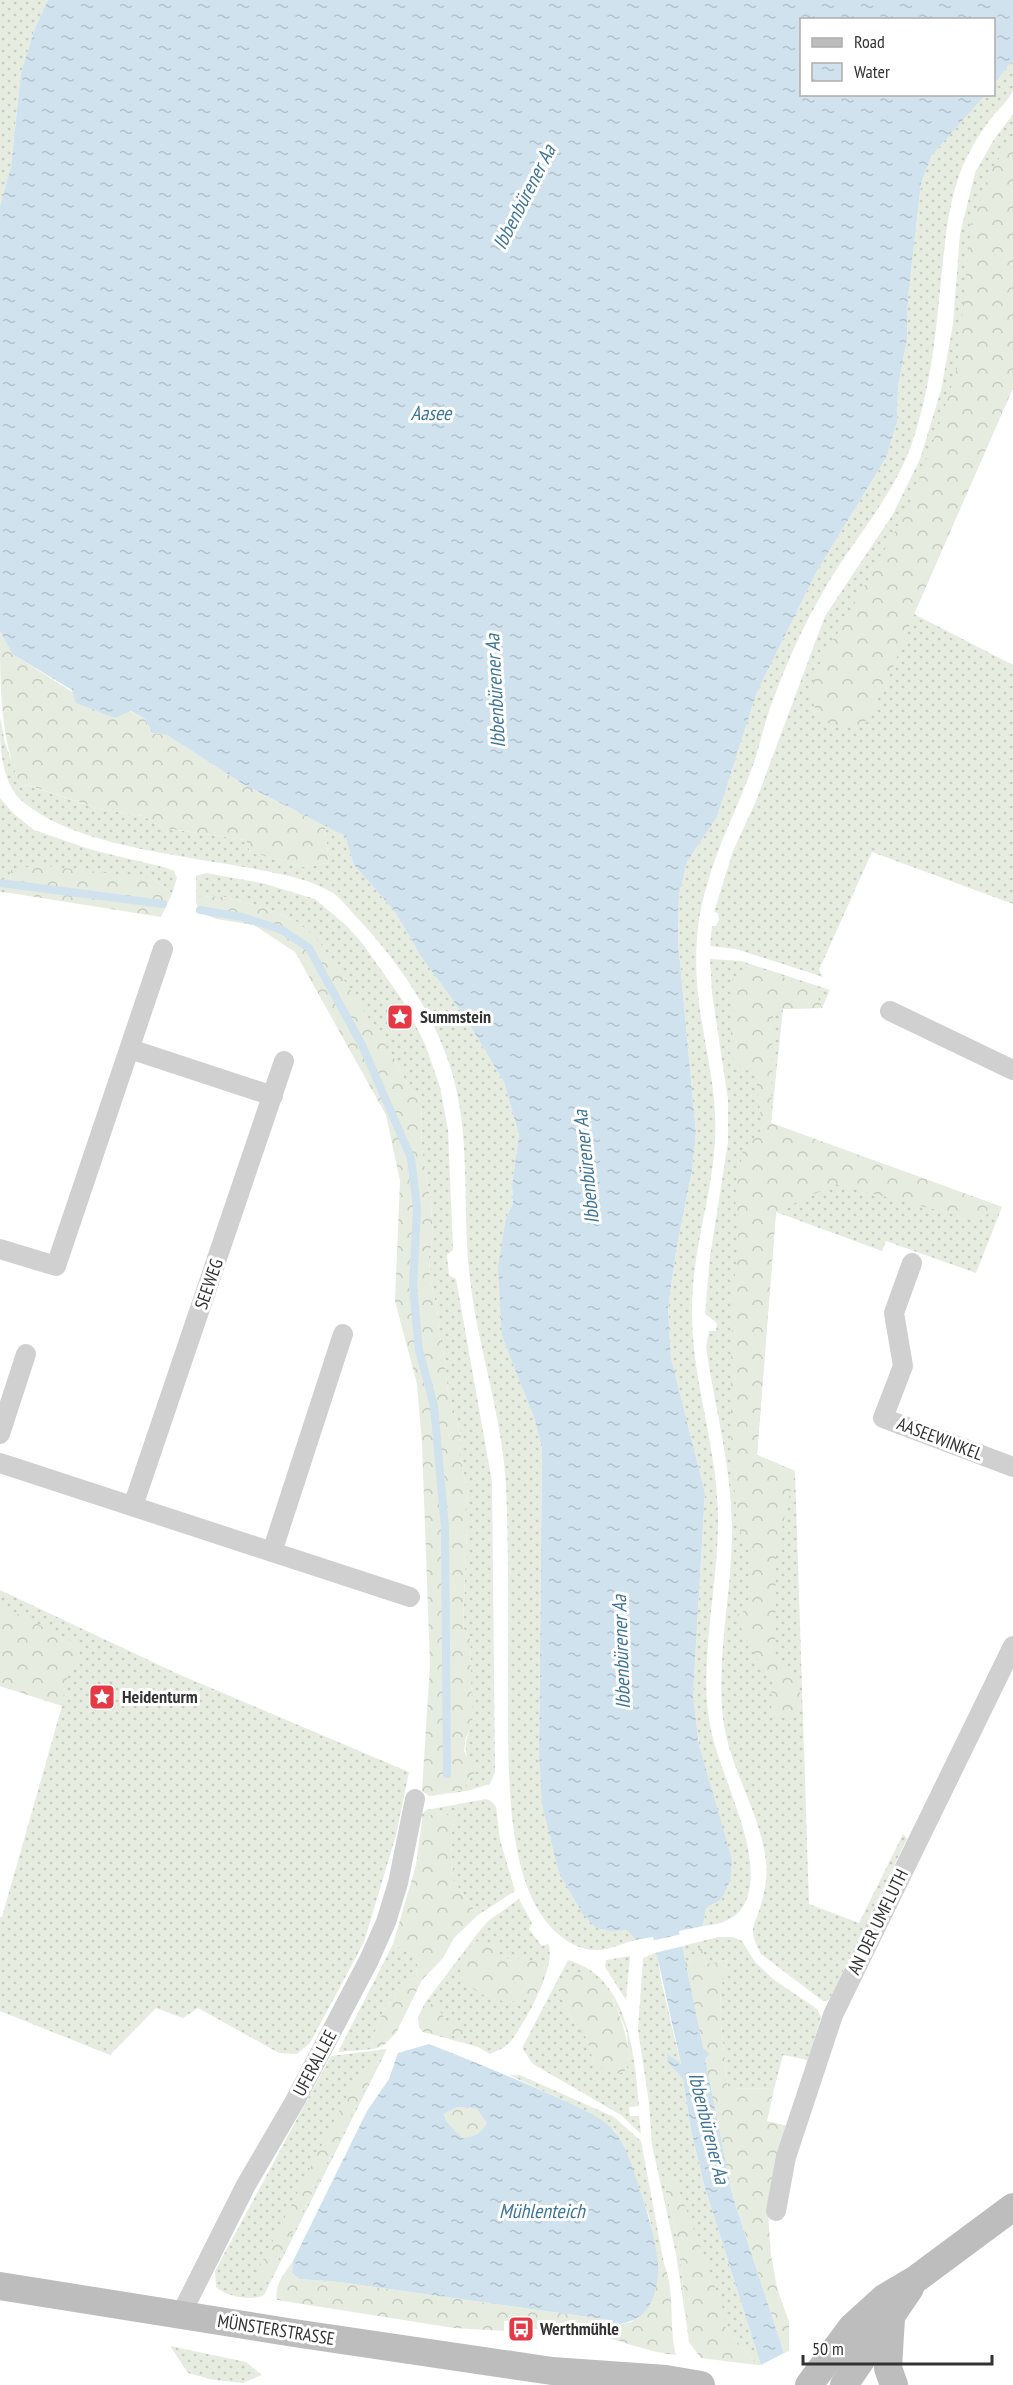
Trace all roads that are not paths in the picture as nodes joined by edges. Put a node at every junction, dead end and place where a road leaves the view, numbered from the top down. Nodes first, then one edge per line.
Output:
1 (163, 949) dead end
2 (890, 1011) dead end
3 (130, 1049) junction
4 (284, 1061) dead end
5 (1013, 1070) edge
6 (273, 1096) junction
7 (0, 1249) edge
8 (912, 1263) dead end
9 (343, 1334) dead end
10 (26, 1354) dead end
11 (0, 1434) edge
12 (0, 1463) edge
13 (1013, 1467) edge
14 (133, 1506) junction
15 (272, 1551) junction
16 (410, 1597) dead end
17 (1013, 1646) edge
18 (415, 1799) dead end
19 (1013, 2207) edge
20 (776, 2211) dead end
21 (916, 2279) junction
22 (0, 2286) edge
23 (181, 2314) junction
24 (891, 2318) junction
25 (552, 2371) junction
26 (595, 2385) edge
27 (700, 2385) edge
28 (809, 2385) edge
29 (844, 2385) edge
30 (894, 2385) edge

1 - 3 street
2 - 5 street
3 - 6 street
3 - 7 street
4 - 6 street, SEEWEG
6 - 14 street, SEEWEG
8 - 13 street, AASEEWINKEL
9 - 15 street
10 - 11 street
12 - 14 street
14 - 15 street
15 - 16 street
17 - 20 street, AN DER UMFLUTH
18 - 23 street, UFERALLEE
19 - 21 main road
21 - 24 main road
21 - 28 main road
22 - 23 main road, MÜNSTERSTRASSE
23 - 25 main road, MÜNSTERSTRASSE
24 - 29 main road
24 - 30 main road
25 - 26 main road, MÜNSTERSTRASSE
25 - 27 main road, MÜNSTERSTRASSE

